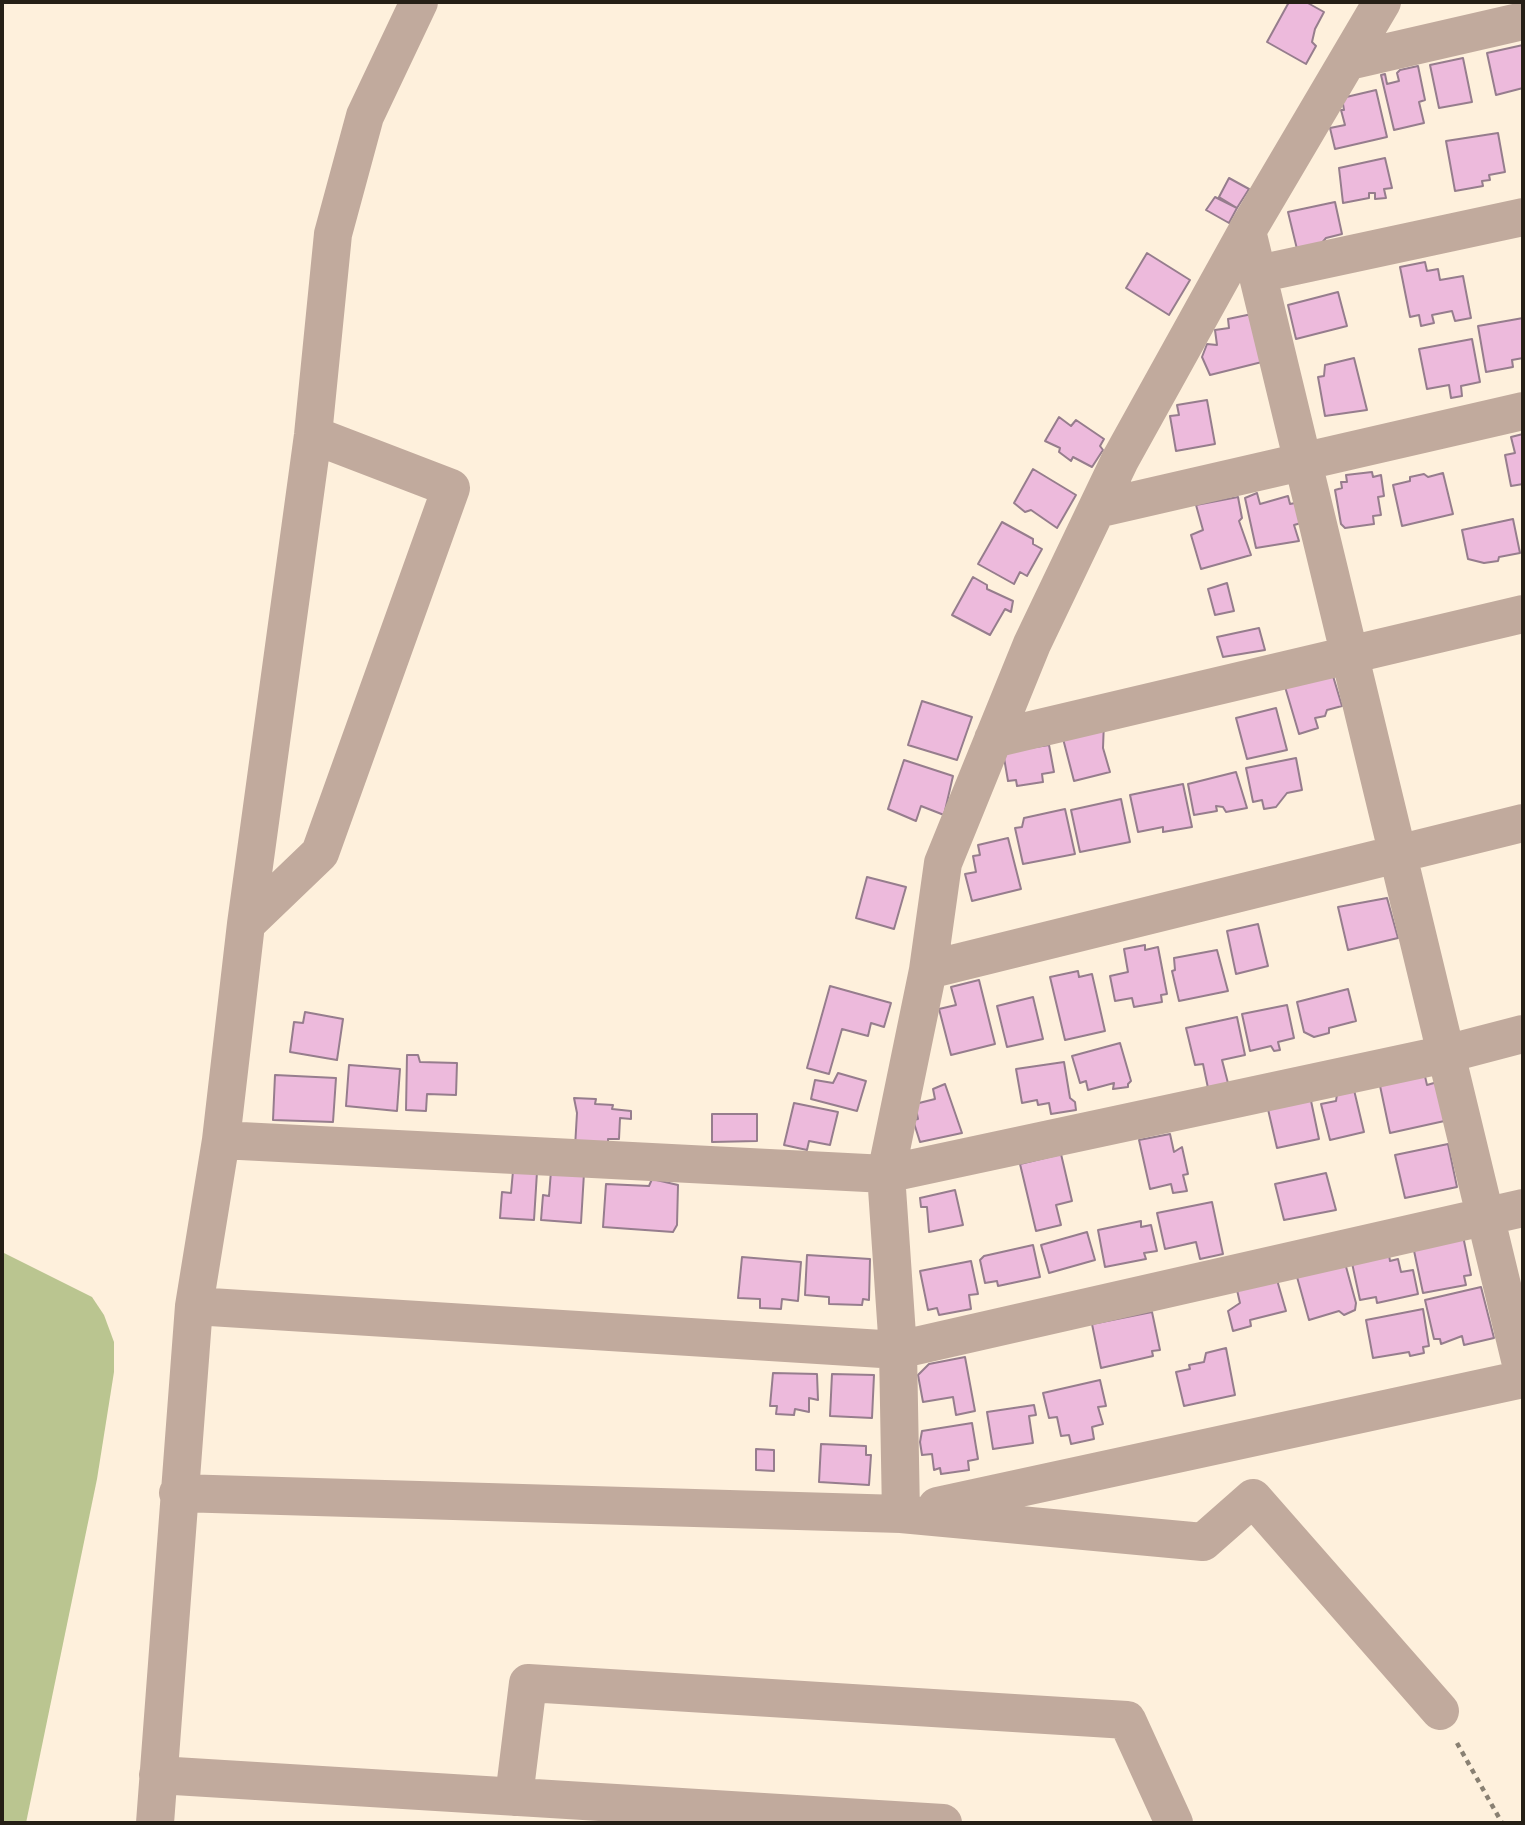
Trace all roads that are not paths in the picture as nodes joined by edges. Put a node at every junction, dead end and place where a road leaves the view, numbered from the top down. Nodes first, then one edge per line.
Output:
1 (419, 2) edge
2 (1382, 2) edge
3 (1523, 21) edge
4 (1349, 61) junction
5 (1523, 217) edge
6 (1247, 231) junction
7 (1258, 274) junction
8 (1523, 411) edge
9 (313, 435) junction
10 (1304, 463) junction
11 (1097, 509) junction
12 (1523, 614) edge
13 (1350, 655) junction
14 (993, 739) junction
15 (1523, 823) edge
16 (1398, 854) junction
17 (246, 924) junction
18 (928, 970) junction
19 (1523, 1034) edge
20 (1446, 1054) junction
21 (221, 1140) junction
22 (886, 1174) junction
23 (1523, 1208) edge
24 (1486, 1216) junction
25 (194, 1306) junction
26 (898, 1350) junction
27 (1523, 1372) edge
28 (1523, 1378) edge
29 (178, 1493) junction
30 (901, 1514) junction
31 (1440, 1711) road end
32 (158, 1775) junction
33 (514, 1797) junction
34 (774, 1818) edge
35 (155, 1823) edge
36 (943, 1823) edge
37 (1174, 1823) edge

1 - 9 street
2 - 4 street
3 - 4 street
4 - 6 street
5 - 7 street
6 - 7 street
6 - 11 street
7 - 10 street
8 - 10 street
9 - 17 street
9 - 17 street
10 - 11 street
10 - 13 street
11 - 14 street
12 - 13 street
13 - 14 street
13 - 16 street
14 - 18 street
15 - 16 street
16 - 18 street
16 - 20 street
17 - 21 street
18 - 22 street
19 - 20 street
20 - 22 street
20 - 24 street
21 - 22 street
21 - 25 street
22 - 26 street
23 - 24 street
24 - 26 street
24 - 27 street
25 - 26 street
25 - 29 street
26 - 30 street
28 - 30 street
29 - 30 street
29 - 32 street
30 - 31 street
32 - 33 street
32 - 35 street
33 - 34 street
33 - 37 street
34 - 36 street

